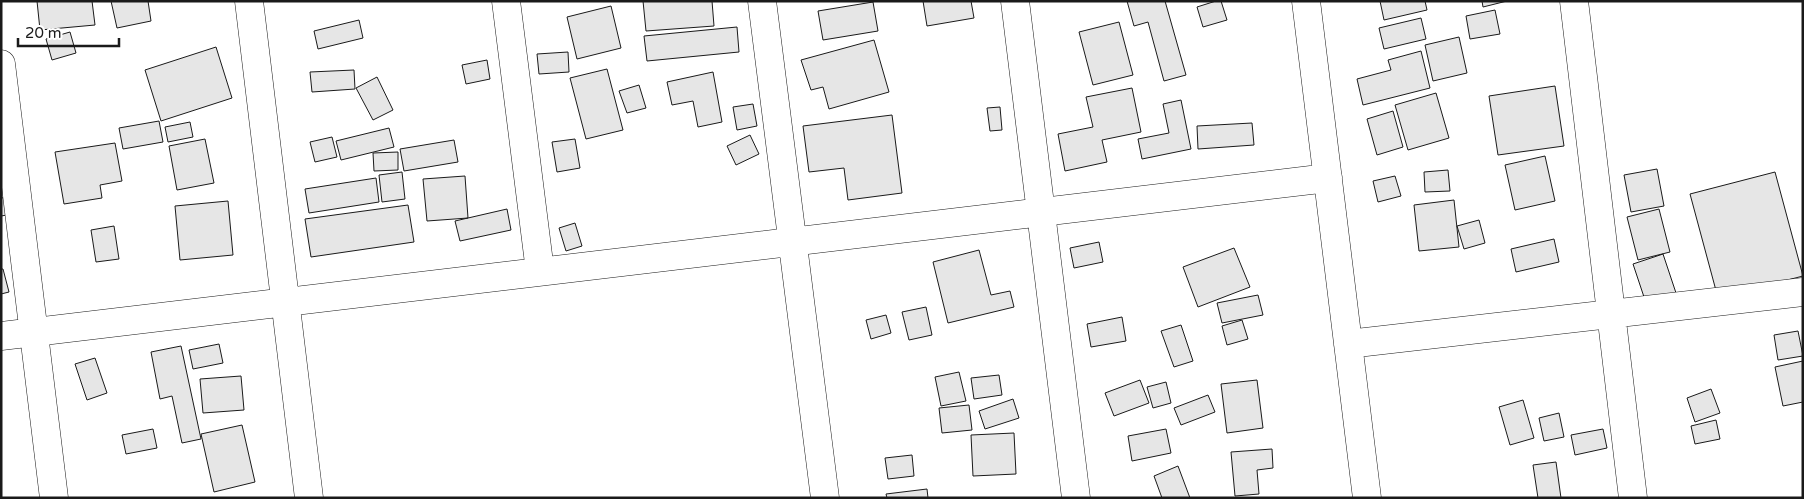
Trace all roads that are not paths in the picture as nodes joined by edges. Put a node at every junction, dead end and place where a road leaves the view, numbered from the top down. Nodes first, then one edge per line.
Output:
1 (249, 1) edge
2 (506, 1) edge
3 (762, 1) edge
4 (1015, 1) edge
5 (1306, 1) edge
6 (1574, 1) edge
7 (1, 64) edge
8 (1328, 178) junction
9 (1041, 212) junction
10 (793, 241) junction
11 (540, 271) junction
12 (1803, 292) edge
13 (286, 302) junction
14 (1611, 314) junction
15 (34, 332) junction
16 (1, 336) edge
17 (1348, 344) junction
18 (54, 498) edge
19 (309, 498) edge
20 (825, 498) edge
21 (1076, 498) edge
22 (1367, 498) edge
23 (1633, 498) edge

1 - 13 street
2 - 11 street
3 - 10 street
4 - 9 street
5 - 8 street
6 - 14 street
7 - 15 street
8 - 9 street
8 - 17 street
9 - 10 street
9 - 21 street
10 - 11 street
10 - 20 street
11 - 13 street
12 - 14 street
13 - 15 street
13 - 19 street
14 - 17 street
14 - 23 street
15 - 16 street
15 - 18 street
17 - 22 street

